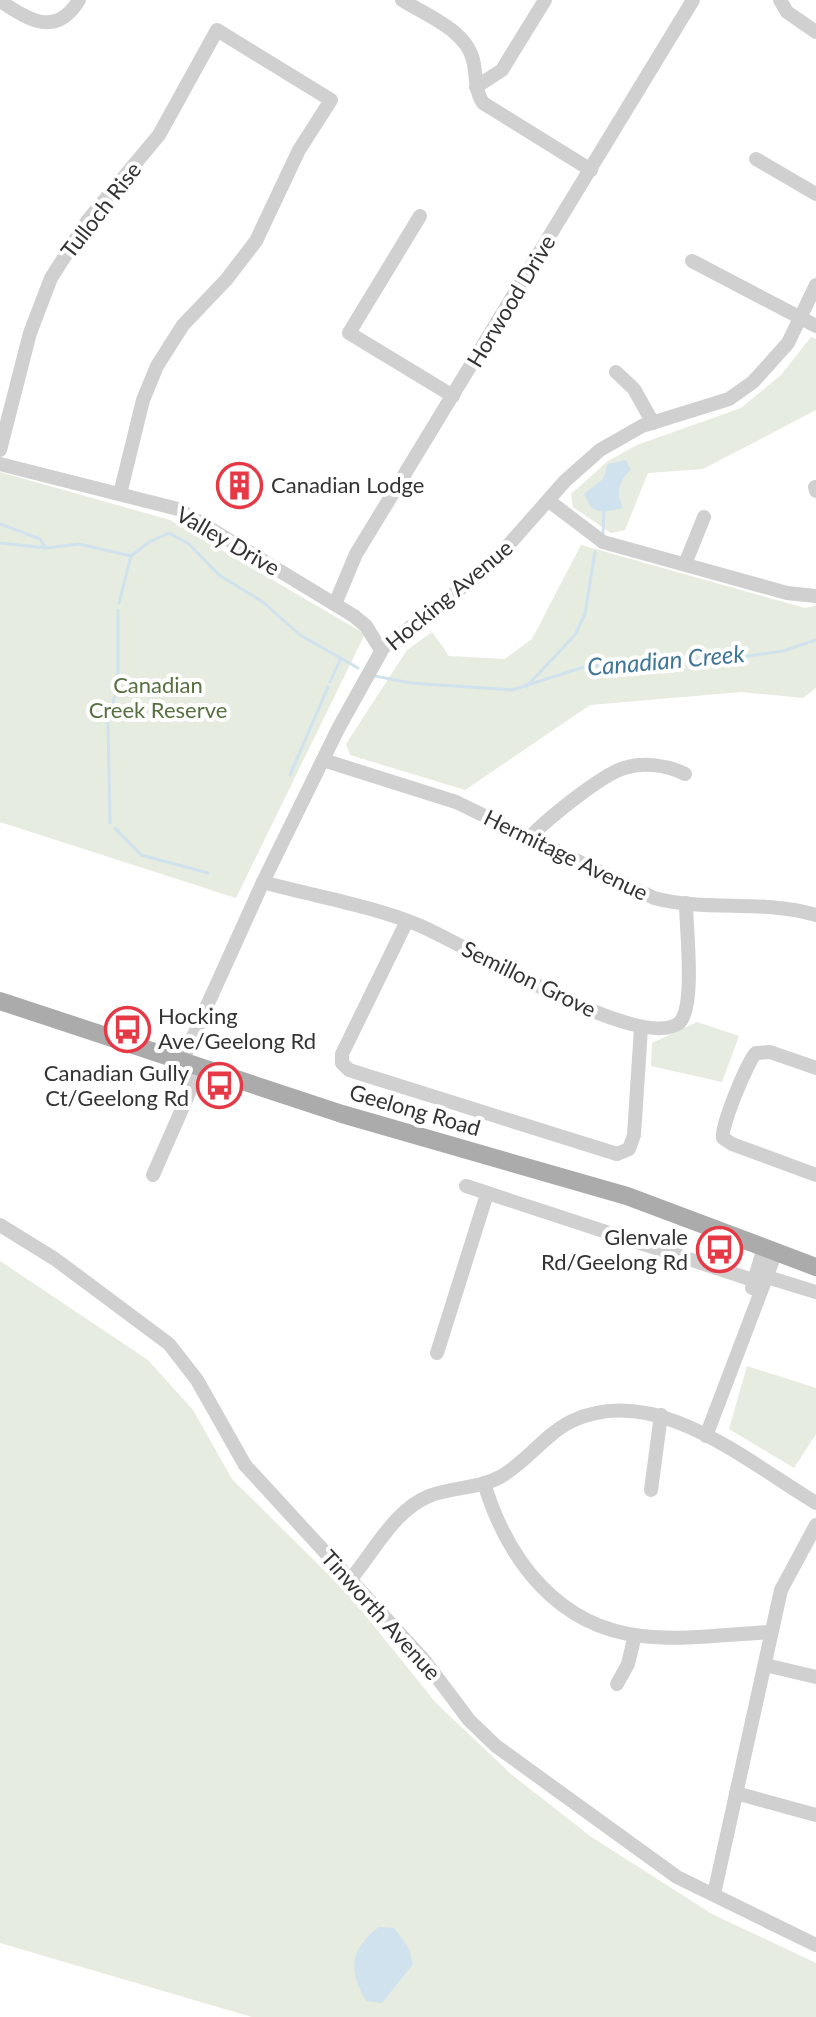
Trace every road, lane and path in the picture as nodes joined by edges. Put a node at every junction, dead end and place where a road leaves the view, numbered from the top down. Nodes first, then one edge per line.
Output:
1 (79, 0) edge
2 (402, 0) edge
3 (545, 0) edge
4 (693, 0) edge
5 (780, 0) edge
6 (0, 1) edge
7 (54, 22) junction
8 (816, 32) edge
9 (57, 38) dead end
10 (476, 87) junction
11 (756, 159) dead end
12 (591, 170) junction
13 (816, 194) edge
14 (420, 216) dead end
15 (692, 261) dead end
16 (816, 285) edge
17 (801, 319) junction
18 (816, 326) edge
19 (616, 372) dead end
20 (453, 396) junction
21 (653, 423) junction
22 (0, 450) edge
23 (0, 464) edge
24 (120, 494) junction
25 (549, 501) junction
26 (704, 517) dead end
27 (685, 564) junction
28 (816, 596) edge
29 (335, 604) junction
30 (354, 616) junction
31 (392, 639) junction
32 (381, 650) junction
33 (323, 760) junction
34 (685, 774) dead end
35 (529, 838) junction
36 (263, 882) junction
37 (686, 903) junction
38 (816, 915) edge
39 (407, 921) junction
40 (0, 1001) edge
41 (641, 1028) junction
42 (191, 1065) junction
43 (816, 1068) edge
44 (153, 1175) dead end
45 (816, 1175) edge
46 (466, 1186) dead end
47 (487, 1194) junction
48 (0, 1225) edge
49 (770, 1250) junction
50 (815, 1262) edge
51 (760, 1278) junction
52 (816, 1292) edge
53 (437, 1353) dead end
54 (661, 1415) junction
55 (710, 1439) junction
56 (484, 1483) junction
57 (651, 1490) dead end
58 (816, 1503) edge
59 (816, 1525) edge
60 (350, 1580) junction
61 (771, 1632) junction
62 (635, 1635) junction
63 (765, 1665) junction
64 (816, 1677) edge
65 (617, 1684) dead end
66 (736, 1793) junction
67 (816, 1815) edge
68 (714, 1894) junction
69 (816, 1945) edge

1 - 7 street
2 - 10 street
3 - 10 street
4 - 12 street, Horwood Drive
5 - 8 street
6 - 7 street
7 - 9 street
10 - 12 street
11 - 13 street
12 - 20 street, Horwood Drive
14 - 20 street
15 - 17 street
16 - 17 street, Hocking Avenue
17 - 18 street
17 - 21 street, Hocking Avenue
19 - 21 street
20 - 29 street, Horwood Drive
21 - 25 street, Hocking Avenue
22 - 24 street, Tulloch Rise
23 - 24 street, Valley Drive
24 - 29 street, Valley Drive
25 - 27 street
25 - 31 street, Hocking Avenue
26 - 27 street
27 - 28 street
29 - 30 street, Valley Drive
30 - 31 street, Valley Drive
30 - 32 street, Valley Drive
31 - 32 street, Hocking Avenue
32 - 33 street, Hocking Avenue
33 - 35 street, Hermitage Avenue
33 - 36 street, Hocking Avenue
34 - 35 street
35 - 37 street, Hermitage Avenue
36 - 39 street, Semillon Grove
36 - 42 street, Hocking Avenue
37 - 38 street, Hermitage Avenue
37 - 41 street, Semillon Grove
39 - 41 street, Semillon Grove
39 - 41 street
40 - 42 main road, Geelong Road
42 - 44 street, Hocking Avenue
42 - 49 main road, Geelong Road
43 - 45 street
46 - 47 street
47 - 51 street
47 - 53 street
48 - 60 street, Tinworth Avenue
49 - 50 main road, Geelong Road
49 - 51 street
51 - 52 street
51 - 55 street
54 - 55 street
54 - 56 street
54 - 57 street
55 - 58 street
56 - 60 street
56 - 62 street
59 - 61 street
60 - 68 street, Tinworth Avenue
61 - 62 street
61 - 63 street
62 - 65 street
63 - 64 street
63 - 66 street
66 - 67 street
66 - 68 street
68 - 69 street, Tinworth Avenue

